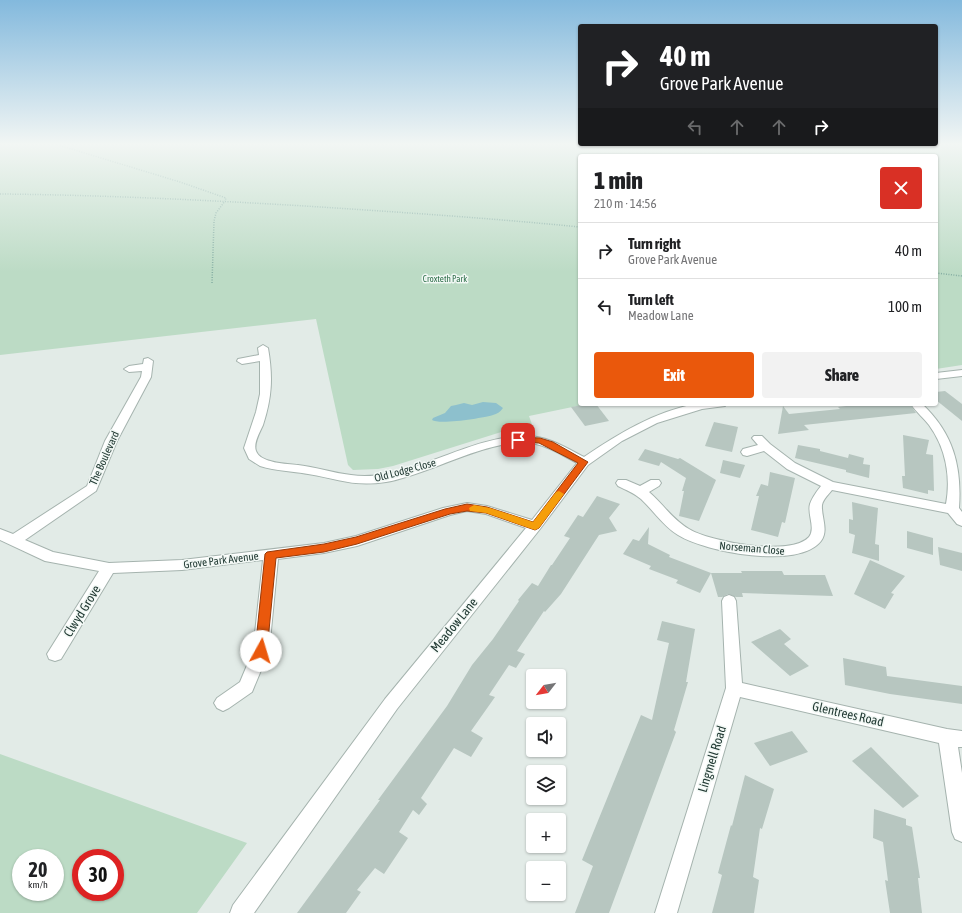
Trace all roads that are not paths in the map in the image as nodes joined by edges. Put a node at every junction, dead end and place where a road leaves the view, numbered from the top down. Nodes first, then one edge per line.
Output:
1 (242, 361) dead end
2 (129, 369) dead end
3 (962, 373) edge
4 (938, 376) edge
5 (701, 406) edge
6 (918, 406) edge
7 (747, 452) dead end
8 (960, 452) edge
9 (584, 462) junction
10 (622, 483) dead end
11 (655, 483) dead end
12 (829, 485) junction
13 (639, 492) junction
14 (952, 509) junction
15 (962, 521) edge
16 (535, 526) junction
17 (0, 534) edge
18 (14, 540) junction
19 (271, 554) junction
20 (109, 568) junction
21 (729, 601) dead end
22 (55, 654) dead end
23 (734, 688) junction
24 (223, 703) dead end
25 (954, 738) edge
26 (962, 832) edge
27 (241, 913) edge
28 (666, 913) edge

1 - 9 street, Old Lodge Close
2 - 18 street, The Boulevard
3 - 4 street
5 - 9 street, Meadow Lane
6 - 8 street
7 - 12 street
8 - 14 street
9 - 16 street, Meadow Lane
10 - 13 street, Norseman Close
11 - 13 street
12 - 13 street, Norseman Close
12 - 14 street
14 - 15 street
16 - 19 street, Grove Park Avenue
16 - 27 street, Meadow Lane
17 - 18 street, Grove Park Avenue
18 - 20 street, Grove Park Avenue
19 - 20 street, Grove Park Avenue
19 - 24 street
20 - 22 street, Clwyd Grove
21 - 23 street, Lingmell Road
23 - 25 street, Glentrees Road
23 - 28 street, Lingmell Road
25 - 26 street

